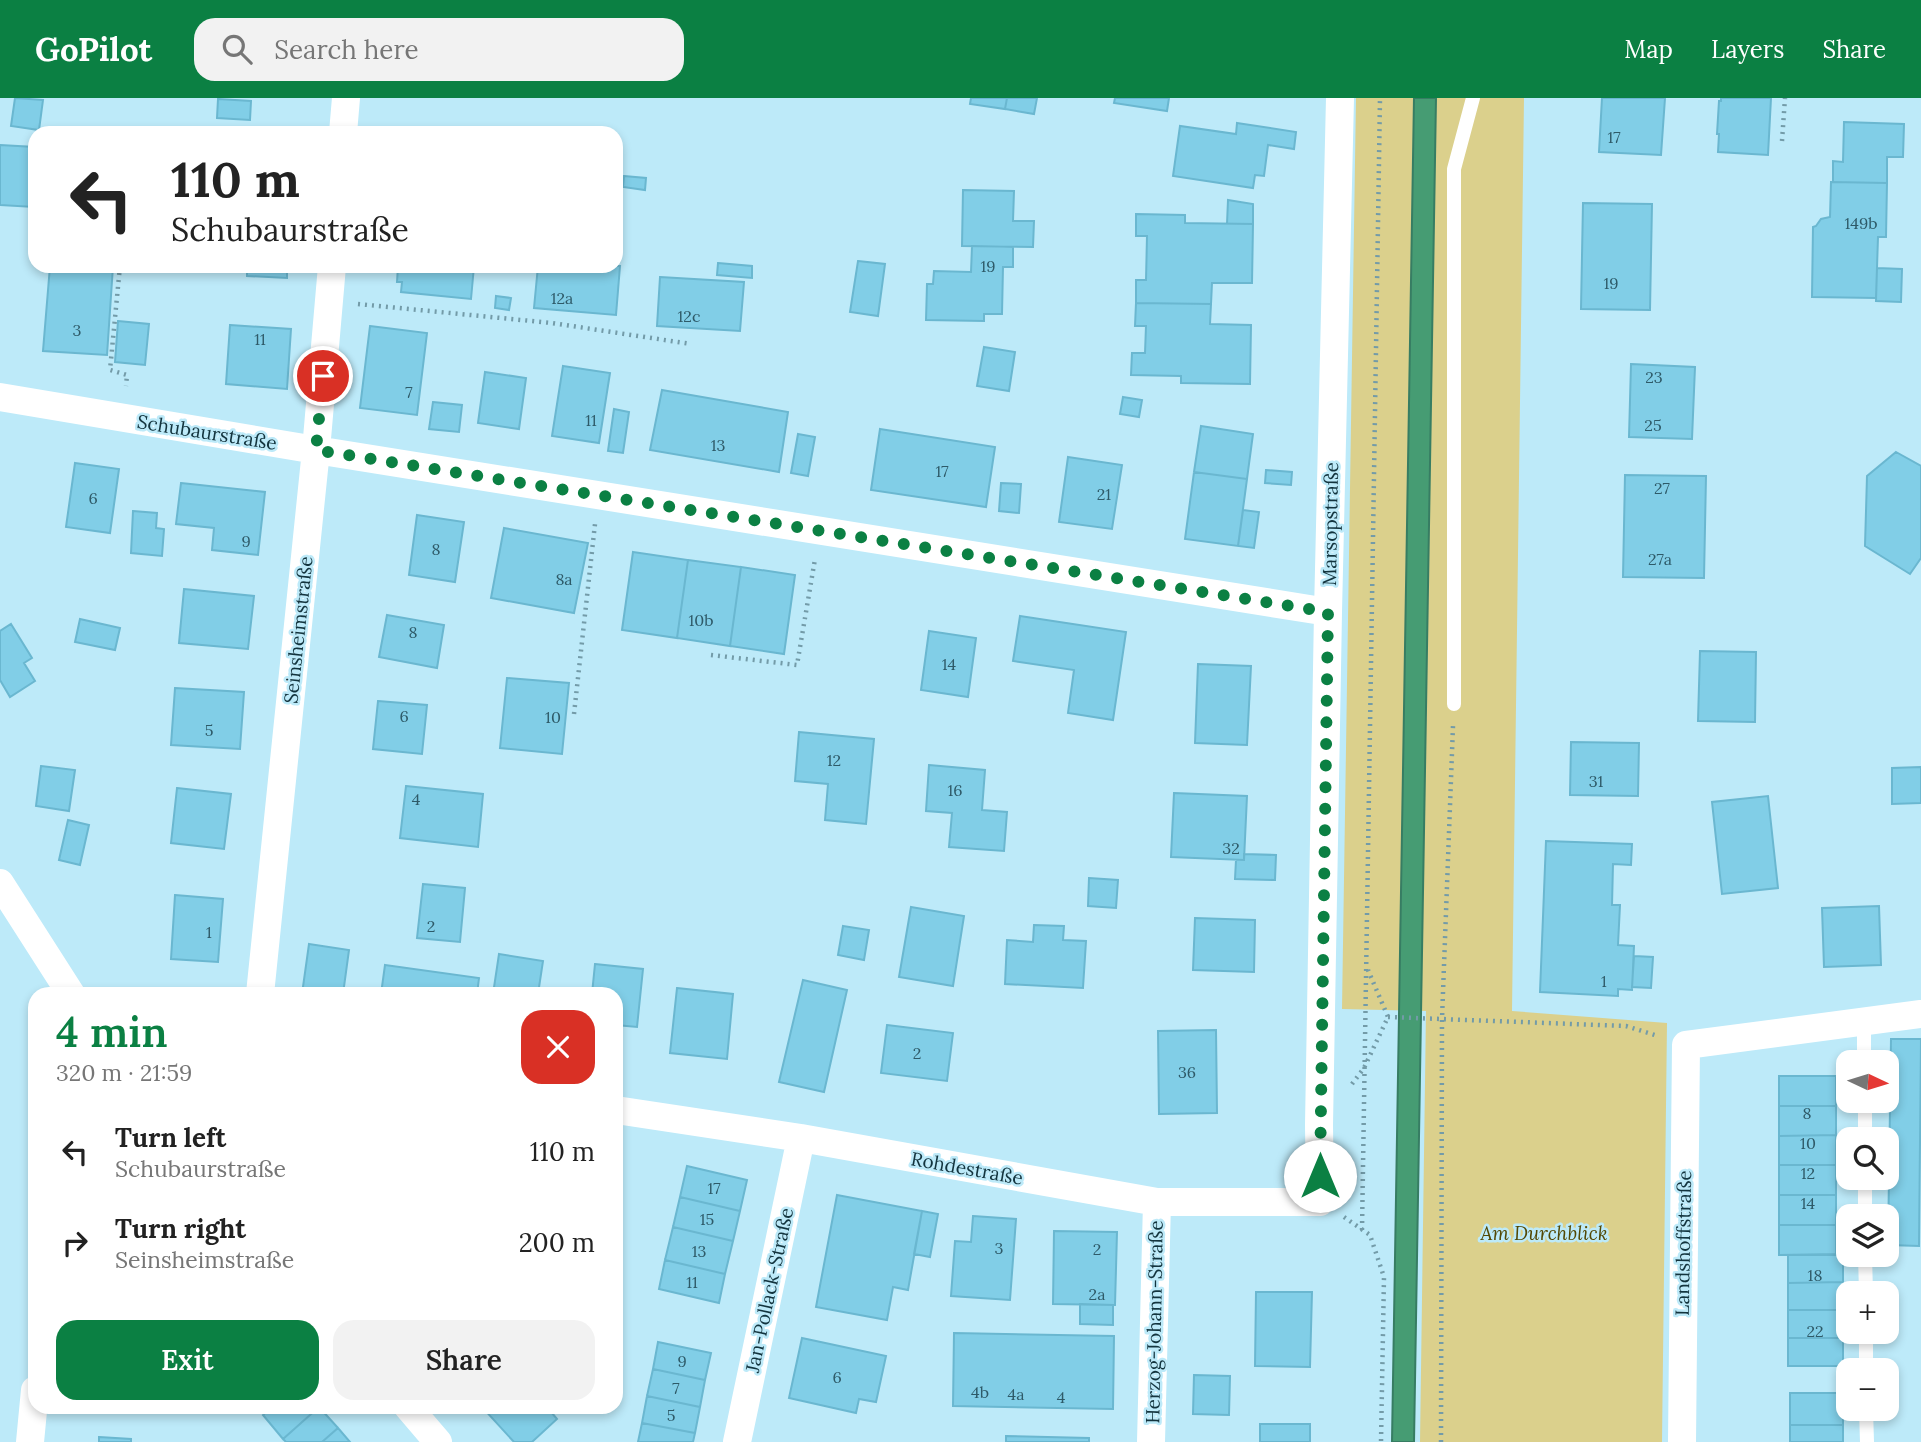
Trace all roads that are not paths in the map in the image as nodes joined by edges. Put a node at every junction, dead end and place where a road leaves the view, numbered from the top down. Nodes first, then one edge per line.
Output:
1 (346, 98) edge
2 (1340, 98) edge
3 (1473, 98) edge
4 (344, 126) edge
5 (331, 273) edge
6 (0, 397) edge
7 (316, 450) junction
8 (1328, 612) junction
9 (1454, 704) road end
10 (0, 883) edge
11 (47, 957) junction
12 (49, 987) edge
13 (66, 987) edge
14 (261, 987) edge
15 (1921, 1014) edge
16 (1864, 1021) junction
17 (1864, 1050) edge
18 (623, 1111) edge
19 (800, 1138) junction
20 (1157, 1202) junction
21 (1320, 1202) joint
22 (33, 1414) edge
23 (414, 1414) edge
24 (1866, 1421) edge
25 (30, 1442) edge
26 (438, 1442) edge
27 (737, 1442) edge
28 (1151, 1442) edge
29 (1682, 1442) edge
30 (1867, 1442) edge

1 - 4 street
2 - 8 street, Marsopstraße
3 - 9 lane
5 - 7 street, Seinsheimstraße
6 - 7 street, Schubaurstraße
7 - 8 street, Schubaurstraße
7 - 14 street, Seinsheimstraße
8 - 21 street, Marsopstraße
10 - 11 street
11 - 12 street
11 - 13 street
15 - 16 street
16 - 17 lane
16 - 29 street, Landshoffstraße
18 - 19 street, Rohdestraße
19 - 20 street, Rohdestraße
19 - 27 street, Jan-Pollack-Straße
20 - 21 street, Rohdestraße
20 - 28 street, Herzog-Johann-Straße
22 - 25 street
23 - 26 street
24 - 30 lane

